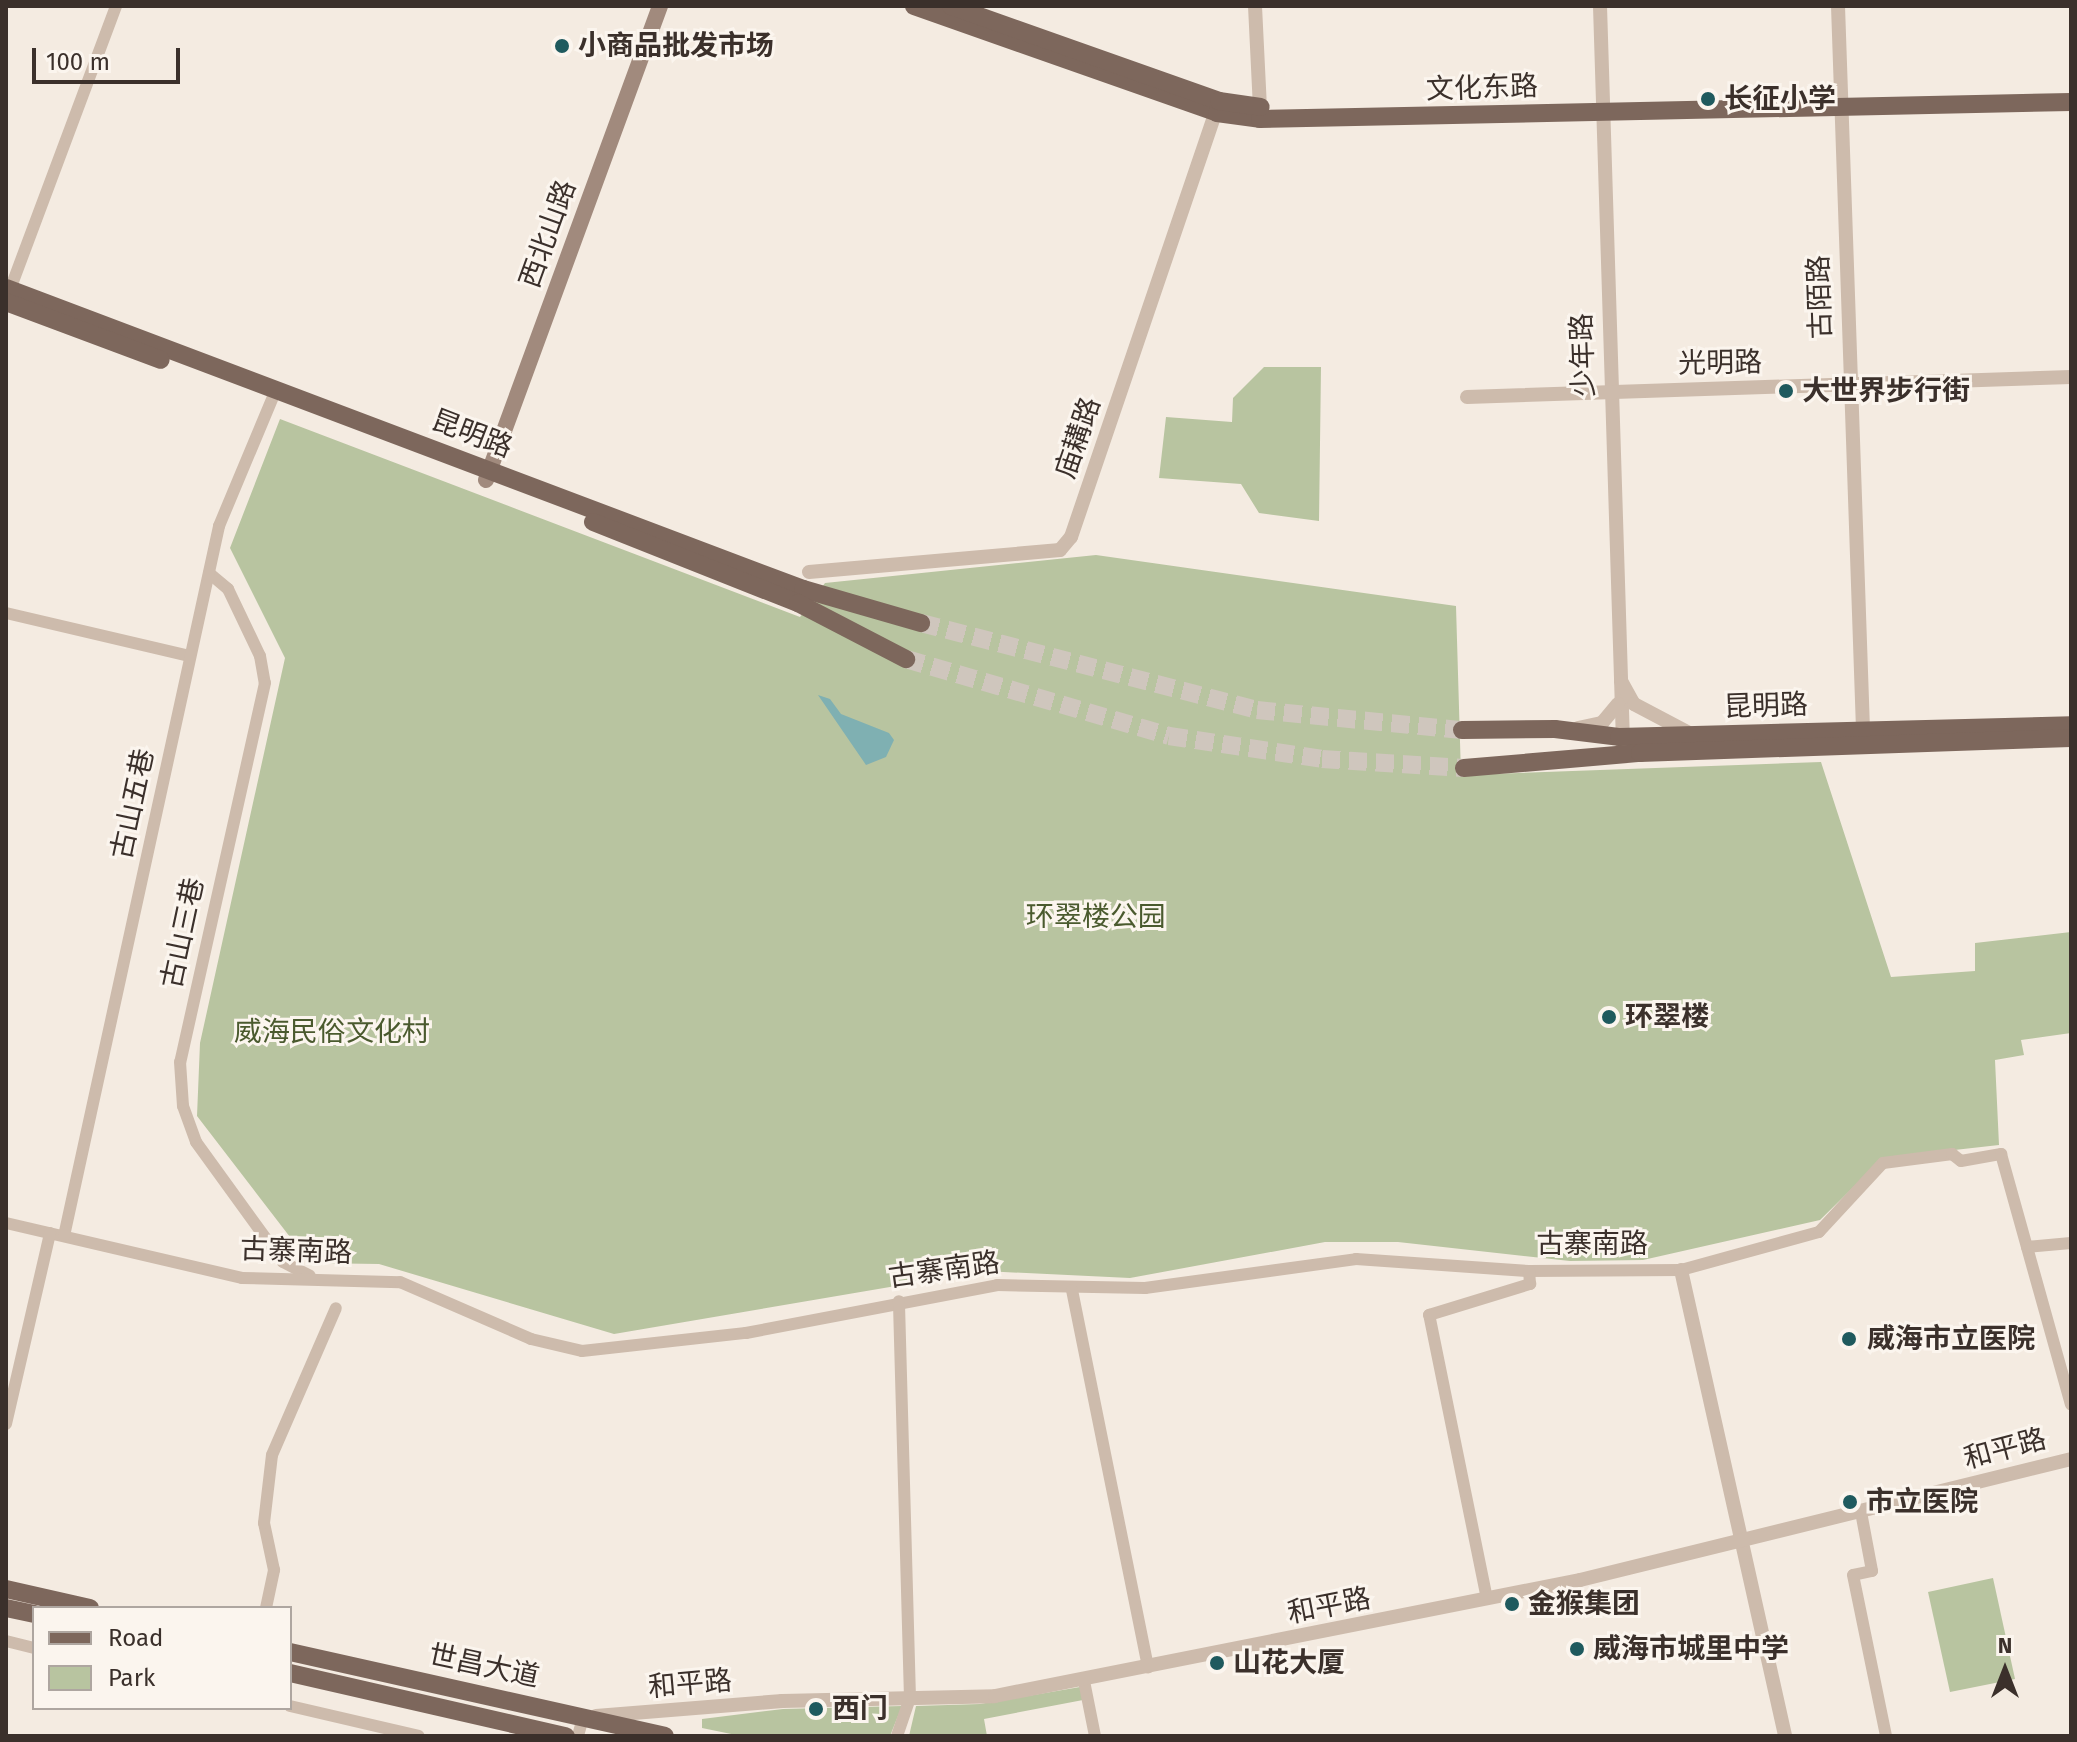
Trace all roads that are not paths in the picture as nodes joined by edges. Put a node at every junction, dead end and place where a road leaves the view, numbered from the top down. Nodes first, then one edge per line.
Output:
1 (116, 6) edge
2 (660, 6) edge
3 (914, 6) edge
4 (951, 6) edge
5 (1255, 6) edge
6 (1600, 6) edge
7 (1838, 6) edge
8 (2071, 91) edge
9 (2071, 102) edge
10 (1839, 104) junction
11 (1218, 107) junction
12 (1260, 107) junction
13 (1602, 109) junction
14 (7, 295) edge
15 (2071, 377) edge
16 (1849, 387) junction
17 (1610, 392) junction
18 (274, 396) junction
19 (1467, 397) dead end
20 (487, 475) junction
21 (809, 572) dead end
22 (209, 573) junction
23 (6, 613) edge
24 (921, 623) tunnel mouth
25 (190, 656) junction
26 (906, 659) tunnel mouth
27 (1618, 674) junction
28 (1619, 703) junction
29 (2071, 725) edge
30 (1555, 729) junction
31 (1462, 730) tunnel mouth
32 (1863, 730) junction
33 (1703, 736) junction
34 (1619, 737) junction
35 (2071, 738) edge
36 (1640, 753) junction
37 (1550, 760) junction
38 (1464, 768) tunnel mouth
39 (6, 1223) edge
40 (50, 1233) junction
41 (64, 1236) junction
42 (2071, 1243) edge
43 (2027, 1247) junction
44 (1681, 1270) junction
45 (1529, 1271) junction
46 (311, 1277) junction
47 (1072, 1290) junction
48 (899, 1301) junction
49 (336, 1308) dead end
50 (2071, 1404) edge
51 (6, 1424) edge
52 (2071, 1459) edge
53 (1861, 1512) junction
54 (1744, 1541) junction
55 (6, 1589) edge
56 (1487, 1599) junction
57 (81, 1606) edge
58 (266, 1606) edge
59 (6, 1608) edge
60 (32, 1614) edge
61 (6, 1641) edge
62 (32, 1648) edge
63 (292, 1652) edge
64 (1148, 1667) junction
65 (292, 1673) edge
66 (1084, 1681) junction
67 (910, 1698) junction
68 (292, 1706) edge
69 (583, 1717) junction
70 (419, 1736) edge
71 (566, 1736) edge
72 (578, 1736) edge
73 (665, 1736) edge
74 (897, 1736) edge
75 (1095, 1736) edge
76 (1785, 1736) edge
77 (1886, 1736) edge

1 - 14 street
2 - 20 main road, 西北山路
3 - 11 main road, 文化东路
4 - 11 main road
5 - 12 street
6 - 13 street, 少年路
7 - 10 street, 古陌路
8 - 10 main road
9 - 10 main road, 文化东路
10 - 13 main road, 文化东路
10 - 16 street, 古陌路
11 - 12 main road
11 - 13 main road, 文化东路
11 - 21 street, 庙耩路
12 - 13 main road
13 - 17 street, 少年路
14 - 18 main road, 昆明路
15 - 16 street, 光明路
16 - 17 street, 光明路
16 - 32 street, 古陌路
17 - 19 street, 光明路
17 - 27 street, 少年路
18 - 20 main road, 昆明路
18 - 22 street, 古山五巷
20 - 24 main road, 昆明路
20 - 26 main road, 昆明路
22 - 25 street, 古山五巷
22 - 46 street, 古山三巷
23 - 25 street
25 - 41 street, 古山五巷
27 - 28 street, 少年路
27 - 33 street
28 - 30 street
28 - 34 street, 少年路
29 - 32 main road, 昆明路
30 - 31 main road, 昆明路
30 - 34 main road, 昆明路
30 - 37 main road
32 - 33 main road, 昆明路
33 - 34 main road, 昆明路
34 - 36 street
35 - 36 main road, 昆明路
36 - 37 main road, 昆明路
37 - 38 main road, 昆明路
39 - 40 street, 古寨南路
40 - 41 street, 古寨南路
40 - 51 street
41 - 46 street, 古寨南路
42 - 43 street
43 - 44 street
43 - 50 street
44 - 45 street, 古寨南路
44 - 54 street, 古寨南路
45 - 47 street, 古寨南路
45 - 56 street
46 - 48 street, 古寨南路
47 - 48 street, 古寨南路
47 - 64 street
48 - 67 street
49 - 58 street
52 - 53 street, 和平路
53 - 54 street, 和平路
53 - 77 street
54 - 56 street, 和平路
54 - 76 street, 古寨南路
55 - 57 main road
56 - 64 street, 和平路
59 - 60 main road
61 - 62 street
63 - 69 main road, 世昌大道
64 - 66 street, 和平路
65 - 71 main road, 世昌大道
66 - 67 street, 和平路
66 - 75 street
67 - 69 street, 和平路
67 - 74 street
68 - 70 street
69 - 72 street
69 - 73 main road, 世昌大道

